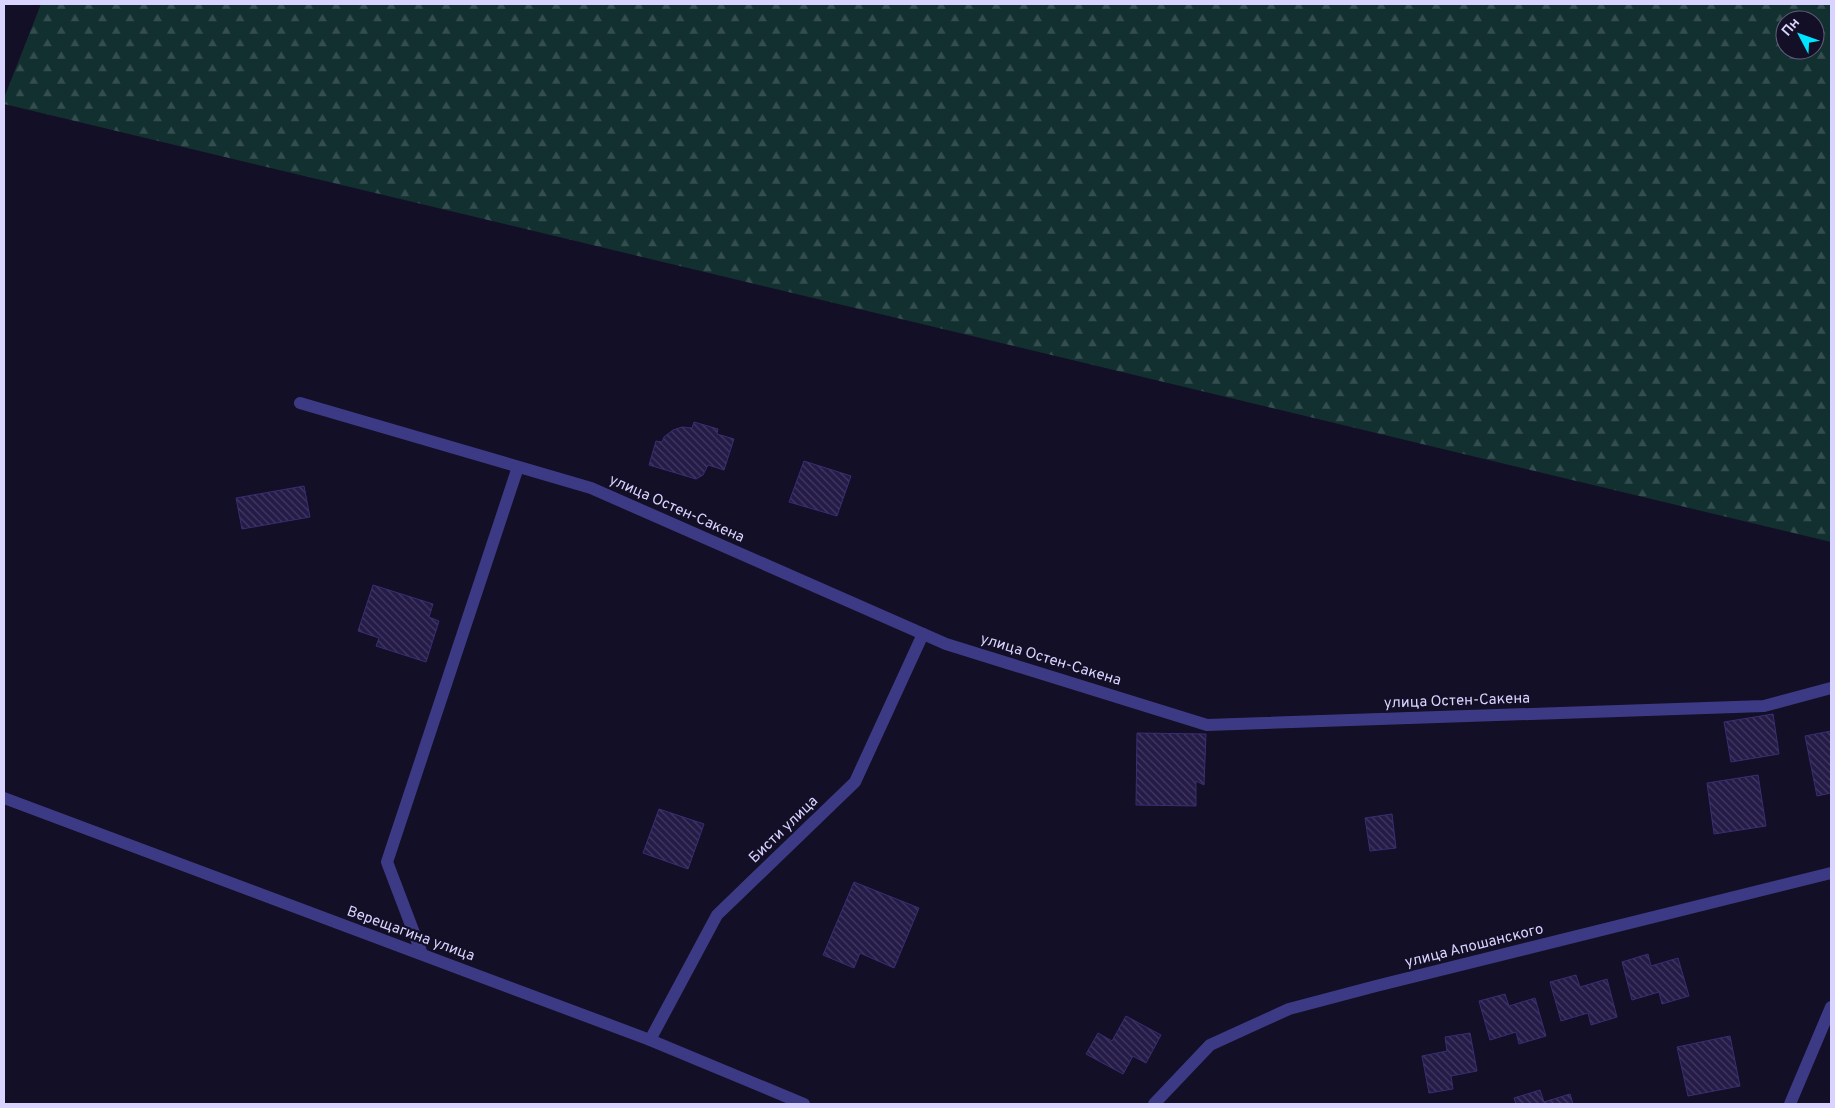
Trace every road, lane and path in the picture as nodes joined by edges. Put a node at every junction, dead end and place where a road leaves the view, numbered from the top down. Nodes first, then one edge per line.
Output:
1 (300, 403) dead end
2 (518, 466) junction
3 (923, 634) junction
4 (1831, 688) edge
5 (4, 798) edge
6 (1831, 873) edge
7 (422, 954) junction
8 (1831, 1007) edge
9 (650, 1040) junction
10 (804, 1104) edge
11 (1154, 1104) edge
12 (1790, 1104) edge

1 - 2 street, улица Остен-Сакена
2 - 3 street, улица Остен-Сакена
2 - 7 street
3 - 4 street, улица Остен-Сакена
3 - 9 street, Бисти улица
5 - 7 street, Верещагина улица
6 - 11 street, улица Апошанского
7 - 9 street, Верещагина улица
8 - 12 street
9 - 10 street, Верещагина улица

